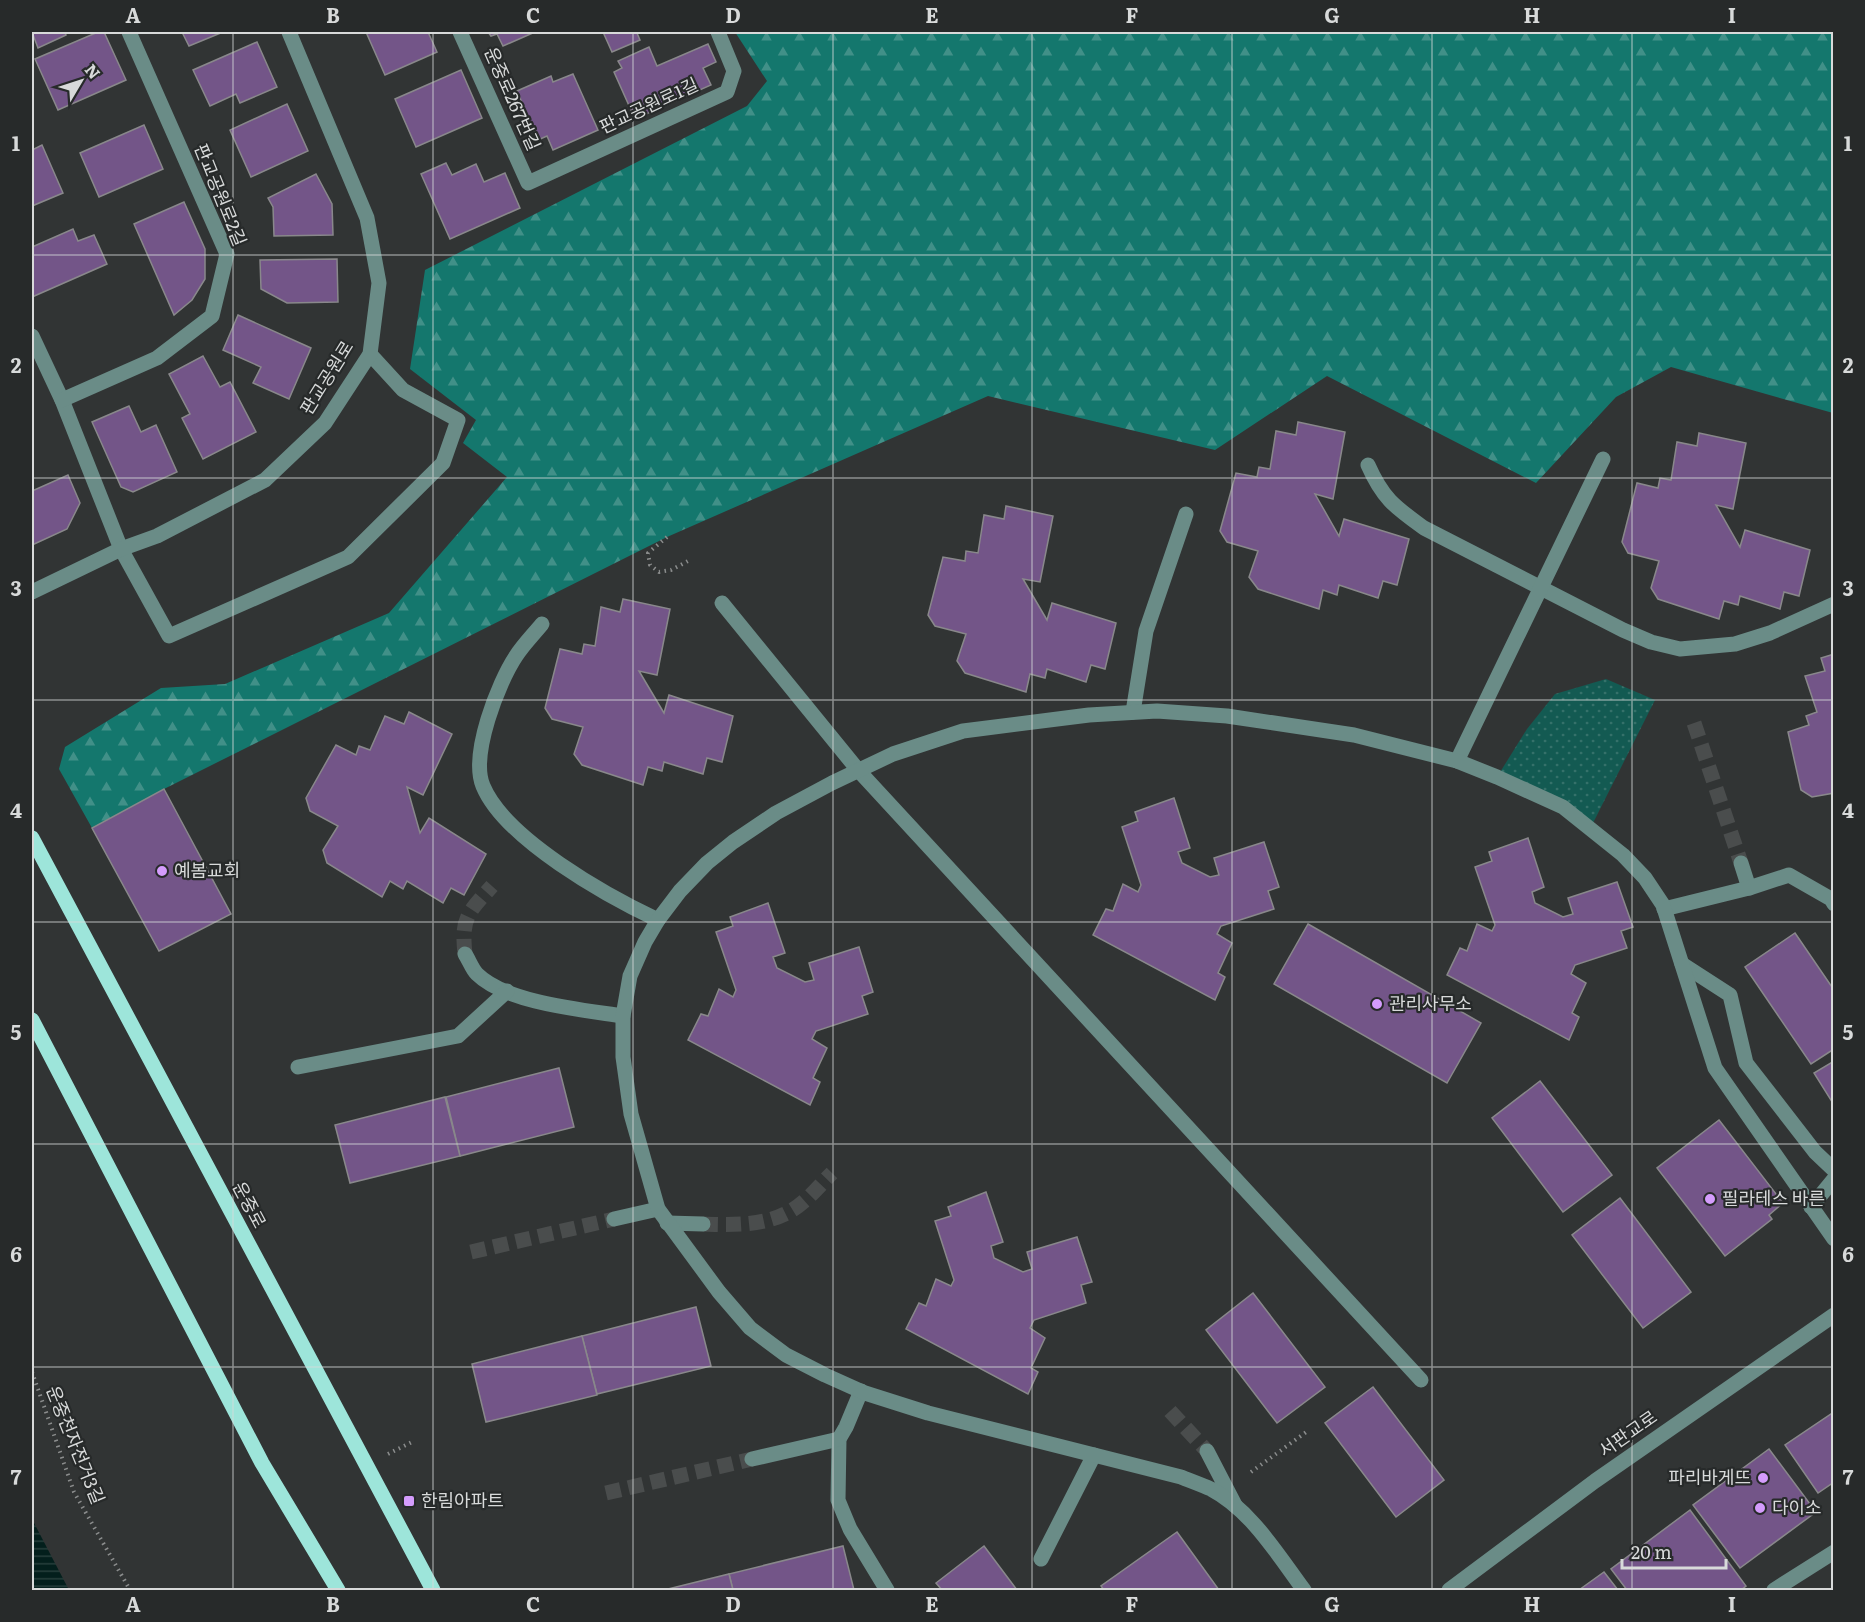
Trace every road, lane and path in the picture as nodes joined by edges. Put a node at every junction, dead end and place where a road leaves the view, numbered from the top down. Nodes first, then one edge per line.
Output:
1 (129, 32) edge
2 (289, 32) edge
3 (460, 32) edge
4 (718, 32) edge
5 (528, 183) joint
6 (32, 336) edge
7 (370, 354) junction
8 (62, 400) junction
9 (1603, 459) dead end
10 (1368, 465) dead end
11 (1186, 514) dead end
12 (668, 537) dead end
13 (121, 549) junction
14 (688, 561) dead end
15 (1541, 587) junction
16 (32, 592) edge
17 (722, 603) dead end
18 (1833, 604) edge
19 (542, 624) dead end
20 (1133, 712) junction
21 (1457, 761) junction
22 (858, 770) junction
23 (32, 838) edge
24 (1741, 863) tunnel mouth
25 (1749, 888) junction
26 (1832, 900) edge
27 (1664, 909) junction
28 (658, 920) junction
29 (465, 954) tunnel mouth
30 (1682, 964) junction
31 (507, 991) junction
32 (623, 1016) junction
33 (32, 1020) edge
34 (298, 1068) dead end
35 (1833, 1170) edge
36 (1833, 1179) edge
37 (1811, 1207) junction
38 (658, 1209) junction
39 (614, 1219) tunnel mouth
40 (667, 1223) junction
41 (703, 1224) tunnel mouth
42 (1833, 1239) edge
43 (1833, 1315) edge
44 (32, 1372) edge
45 (1421, 1380) dead end
46 (861, 1391) junction
47 (1310, 1430) dead end
48 (839, 1439) junction
49 (414, 1441) dead end
50 (1207, 1451) tunnel mouth
51 (1094, 1455) junction
52 (385, 1456) dead end
53 (752, 1459) tunnel mouth
54 (1251, 1472) dead end
55 (1236, 1508) junction
56 (1833, 1552) edge
57 (1041, 1558) dead end
58 (130, 1590) edge
59 (338, 1590) edge
60 (433, 1590) edge
61 (887, 1590) edge
62 (1305, 1590) edge
63 (1449, 1590) edge
64 (1774, 1590) edge

1 - 8 street, 판교공원로2길
2 - 7 street, 판교공원로
3 - 5 street, 운중로267번길
4 - 5 street, 판교공원로1길
6 - 8 street
7 - 13 street, 판교공원로
7 - 13 street
8 - 13 street
9 - 15 street
10 - 15 street
11 - 20 street
12 - 14 path
13 - 16 street, 판교공원로
15 - 18 street
15 - 21 street
17 - 22 street
19 - 28 street
20 - 21 street
20 - 22 street
21 - 27 street
22 - 28 street
22 - 45 street
23 - 60 main road, 운중로
24 - 25 street
25 - 26 street
25 - 27 street
27 - 30 street
28 - 32 street
29 - 31 street
30 - 35 street
30 - 37 street
31 - 32 street
31 - 34 street
32 - 38 street
33 - 59 main road
36 - 37 street
37 - 42 street
38 - 39 street
38 - 40 street
40 - 41 street
40 - 46 street
43 - 63 street, 서판교로
44 - 58 path, 운중천자전거3길
46 - 48 street
46 - 51 street
47 - 54 path
48 - 53 street
48 - 61 street
49 - 52 path
50 - 55 street
51 - 55 street
51 - 57 street
55 - 62 street
56 - 64 street

